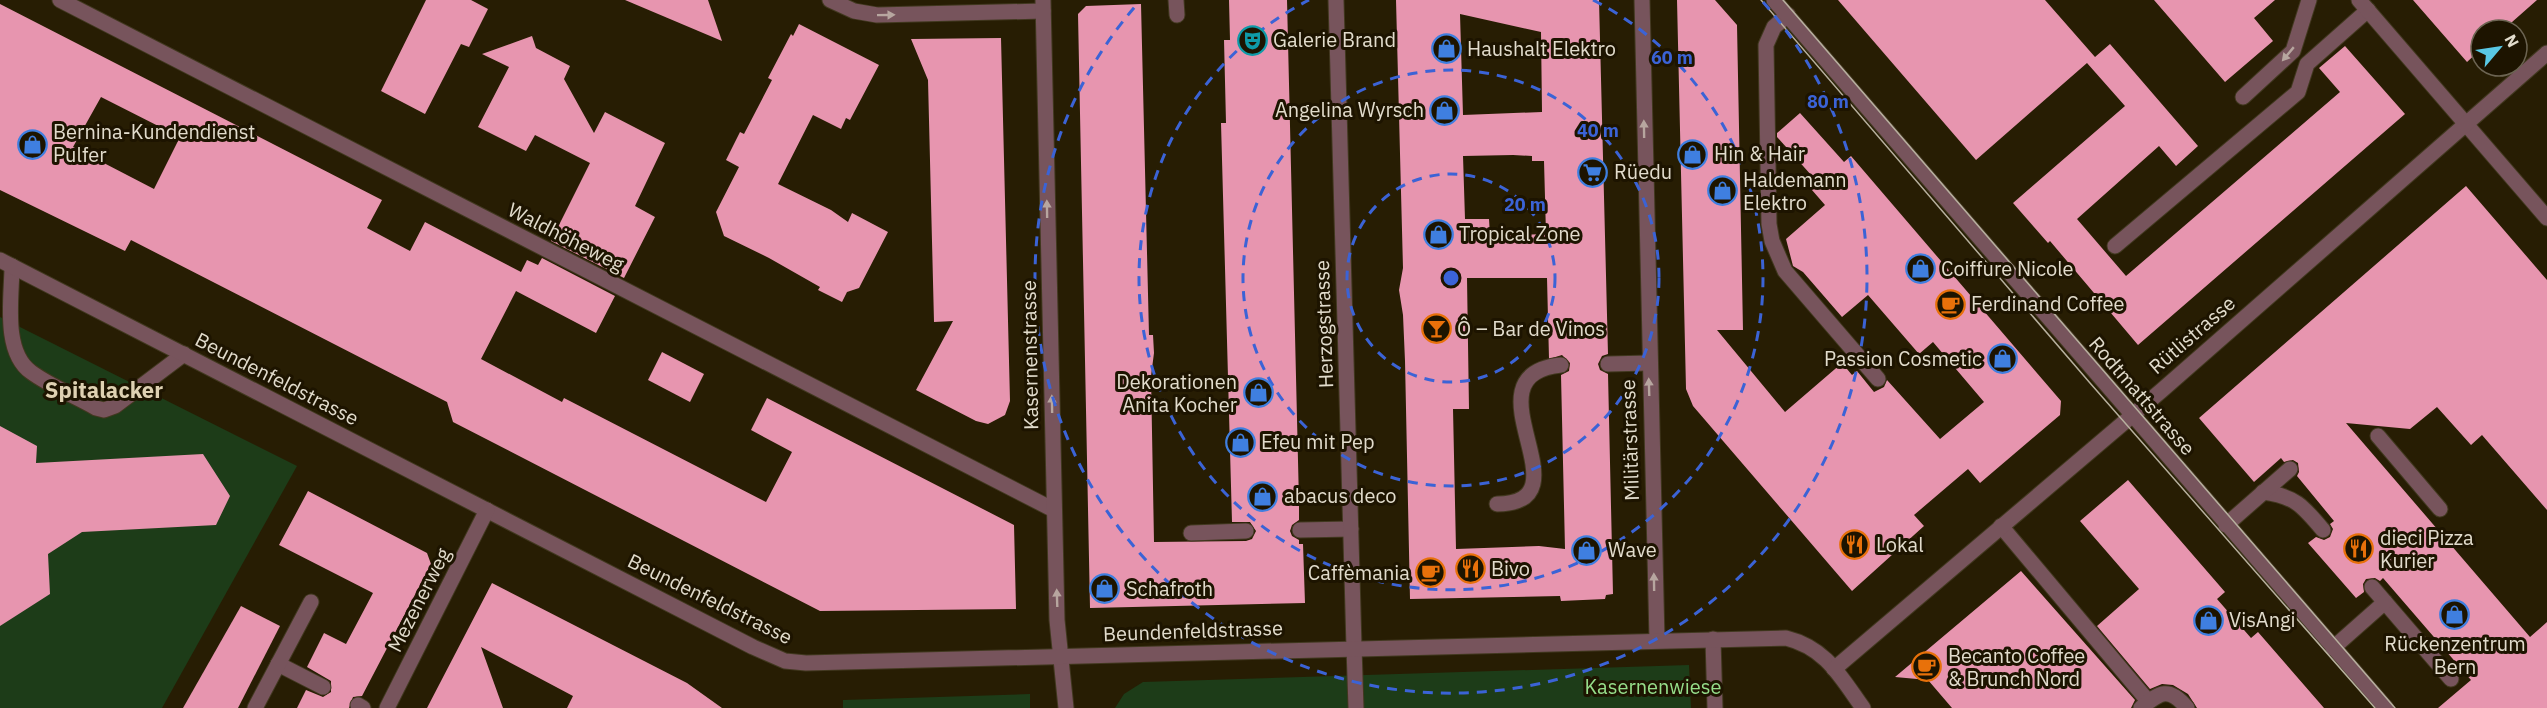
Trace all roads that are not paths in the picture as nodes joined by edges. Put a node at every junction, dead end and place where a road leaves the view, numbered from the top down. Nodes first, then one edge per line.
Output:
1 (830, 0) edge
2 (1336, 0) edge
3 (1642, 0) edge
4 (1774, 0) edge
5 (2308, 0) edge
6 (62, 1) edge
7 (1043, 5) edge
8 (2364, 5) edge
9 (1788, 15) junction
10 (2547, 53) edge
11 (2243, 97) dead end
12 (2465, 123) junction
13 (2547, 218) edge
14 (2115, 246) dead end
15 (6, 263) edge
16 (184, 354) junction
17 (1649, 363) junction
18 (1608, 364) dead end
19 (1561, 365) dead end
20 (1878, 379) dead end
21 (2131, 416) junction
22 (2378, 436) dead end
23 (2290, 468) dead end
24 (2263, 492) junction
25 (1497, 504) dead end
26 (2440, 509) dead end
27 (487, 510) junction
28 (1054, 510) junction
29 (2226, 525) junction
30 (2001, 526) junction
31 (1351, 529) junction
32 (1300, 530) dead end
33 (2323, 530) dead end
34 (1246, 531) dead end
35 (1191, 533) dead end
36 (2372, 587) dead end
37 (311, 602) dead end
38 (2385, 602) junction
39 (1713, 639) junction
40 (1656, 640) junction
41 (1354, 647) junction
42 (2333, 648) junction
43 (1061, 657) junction
44 (278, 664) junction
45 (1834, 669) junction
46 (2451, 679) dead end
47 (323, 687) dead end
48 (2145, 705) edge
49 (255, 708) edge
50 (387, 708) edge
51 (1066, 708) edge
52 (1356, 708) edge
53 (1715, 708) edge
54 (1863, 708) edge
55 (2187, 708) edge
56 (2386, 708) edge

1 -> 7 street
2 - 31 street, Herzogstrasse
17 -> 3 street, Militärstrasse
4 - 9 street, Rodtmattstrasse
5 -> 11 street
6 - 28 street, Waldhöheweg
28 -> 7 street, Kasernenstrasse
8 - 12 street
8 - 14 street
9 - 20 street
9 - 21 street, Rodtmattstrasse
10 - 12 street, Rütlistrasse
12 - 13 street
12 - 21 street, Rütlistrasse
15 - 16 street, Beundenfeldstrasse
15 - 16 street
16 - 27 street, Beundenfeldstrasse
17 - 18 street
40 -> 17 street, Militärstrasse
19 - 25 street
21 - 29 street, Rodtmattstrasse
21 - 30 street, Rütlistrasse
22 - 26 street
23 - 24 street
24 - 29 street
24 - 33 street
27 - 43 street, Beundenfeldstrasse
27 - 50 street, Mezenerweg
43 -> 28 street, Kasernenstrasse
29 - 42 street, Rodtmattstrasse
30 - 45 street, Rütlistrasse
30 - 48 street
31 - 32 street
31 - 41 street, Herzogstrasse
34 - 35 street
36 - 38 street
37 - 44 street
38 - 42 street
38 - 46 street
39 - 40 street
39 - 45 street
39 - 53 street
40 - 41 street, Beundenfeldstrasse
41 - 43 street, Beundenfeldstrasse
41 - 52 street, Herzogstrasse
42 - 56 street, Rodtmattstrasse
43 - 51 street, Kasernenstrasse
44 - 47 street
44 - 49 street
45 - 54 street
48 - 55 street

